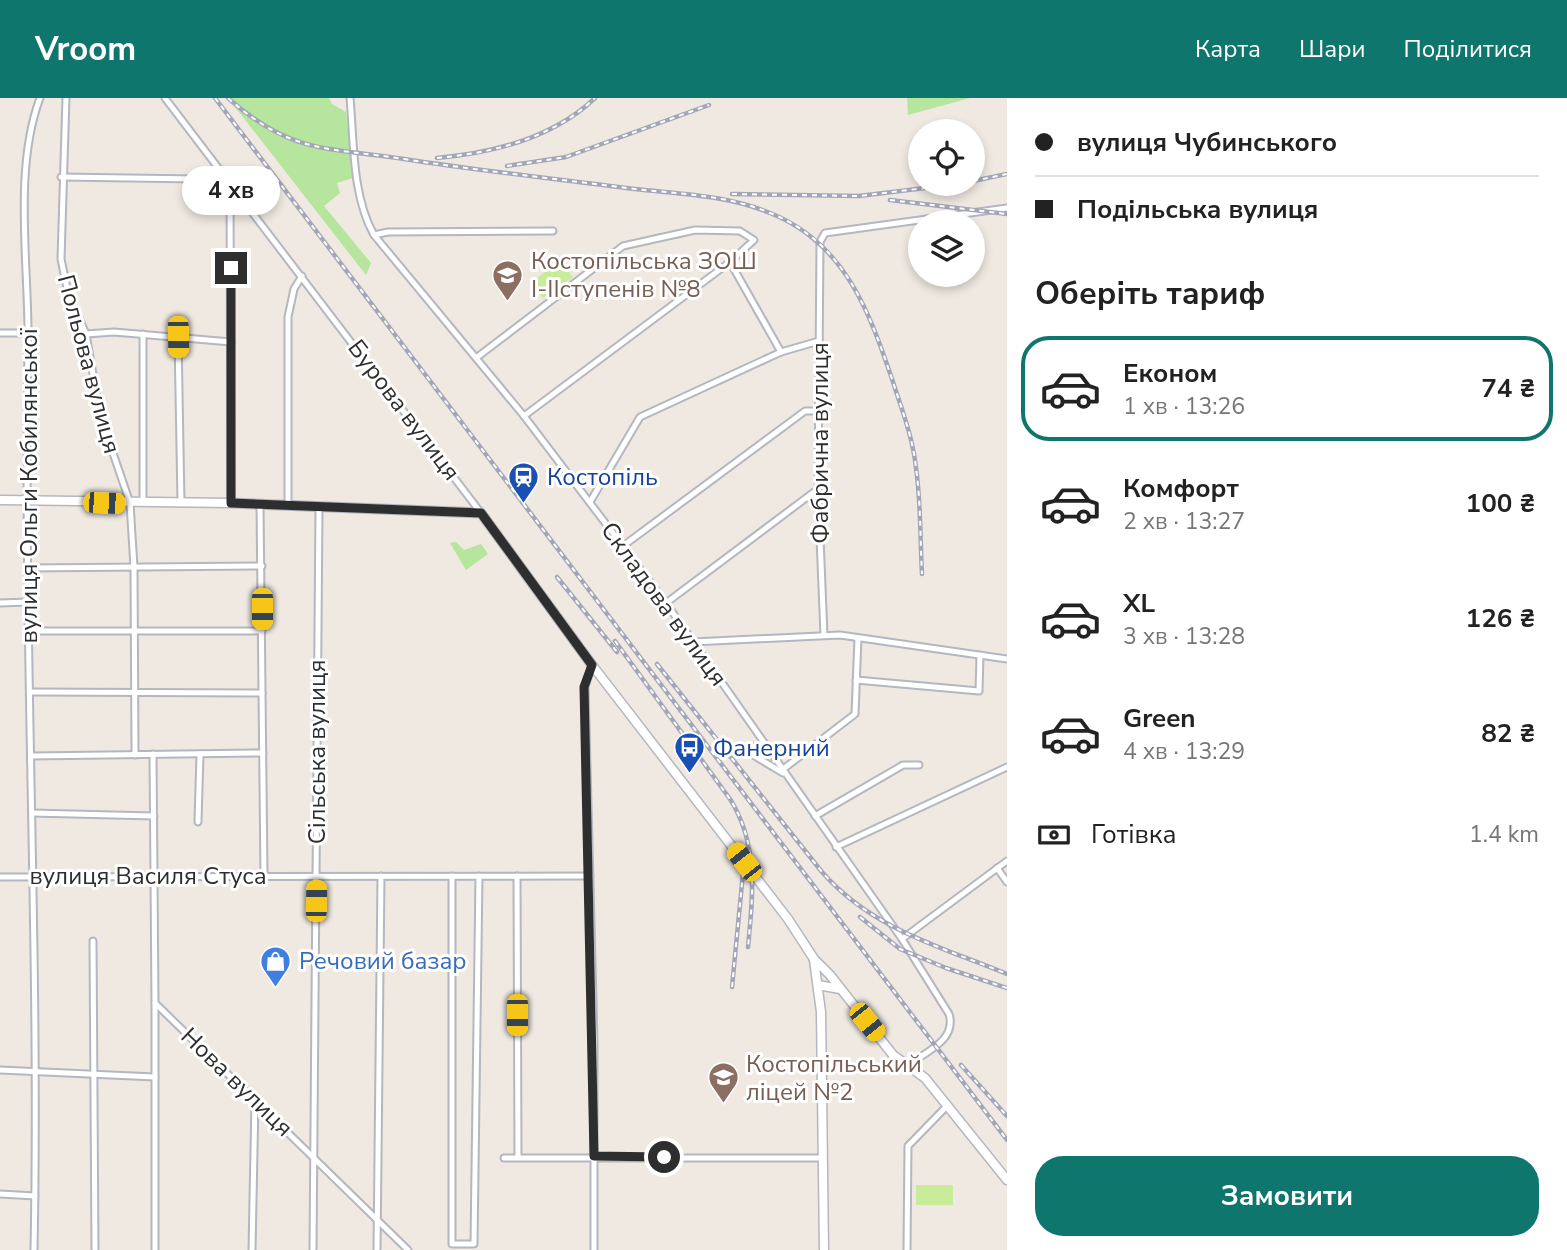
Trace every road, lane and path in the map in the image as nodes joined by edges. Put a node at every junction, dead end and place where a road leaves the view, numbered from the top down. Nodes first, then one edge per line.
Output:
1 (40, 98) edge
2 (66, 98) edge
3 (165, 98) edge
4 (350, 98) edge
5 (61, 177) junction
6 (230, 183) junction
7 (230, 194) junction
8 (1007, 208) edge
9 (553, 231) dead end
10 (374, 235) junction
11 (730, 262) junction
12 (302, 276) junction
13 (0, 333) edge
14 (29, 333) junction
15 (86, 334) junction
16 (143, 334) junction
17 (178, 337) junction
18 (819, 341) junction
19 (231, 342) junction
20 (781, 352) junction
21 (476, 358) junction
22 (818, 411) junction
23 (524, 416) junction
24 (818, 489) junction
25 (0, 500) edge
26 (25, 500) junction
27 (590, 502) junction
28 (130, 503) junction
29 (143, 503) junction
30 (181, 503) junction
31 (231, 503) junction
32 (260, 505) junction
33 (288, 506) junction
34 (319, 507) junction
35 (481, 513) junction
36 (623, 546) junction
37 (262, 566) junction
38 (134, 567) junction
39 (28, 568) junction
40 (28, 602) junction
41 (0, 603) edge
42 (666, 603) junction
43 (28, 631) junction
44 (134, 631) junction
45 (262, 631) junction
46 (824, 635) junction
47 (858, 638) junction
48 (693, 642) junction
49 (980, 655) junction
50 (1007, 659) edge
51 (592, 665) junction
52 (856, 680) junction
53 (30, 692) junction
54 (135, 692) junction
55 (262, 693) junction
56 (769, 752) junction
57 (263, 753) junction
58 (153, 754) junction
59 (200, 754) junction
60 (135, 755) junction
61 (31, 756) junction
62 (919, 765) dead end
63 (1007, 767) edge
64 (784, 772) junction
65 (32, 813) junction
66 (154, 816) junction
67 (815, 816) junction
68 (198, 822) dead end
69 (836, 846) junction
70 (1007, 861) edge
71 (997, 868) junction
72 (154, 876) junction
73 (264, 876) junction
74 (317, 876) junction
75 (381, 876) junction
76 (452, 876) junction
77 (479, 876) junction
78 (516, 876) junction
79 (590, 876) junction
80 (0, 877) edge
81 (33, 877) junction
82 (1007, 882) edge
83 (902, 939) junction
84 (93, 940) dead end
85 (814, 960) junction
86 (830, 975) junction
87 (821, 984) junction
88 (840, 989) junction
89 (155, 1003) junction
90 (908, 1065) junction
91 (0, 1070) edge
92 (34, 1071) junction
93 (96, 1074) junction
94 (156, 1077) junction
95 (255, 1100) junction
96 (947, 1107) junction
97 (313, 1156) junction
98 (594, 1156) junction
99 (504, 1157) dead end
100 (518, 1157) junction
101 (822, 1158) junction
102 (1007, 1181) edge
103 (0, 1194) edge
104 (35, 1196) junction
105 (377, 1218) junction
106 (34, 1250) edge
107 (94, 1250) edge
108 (155, 1250) edge
109 (252, 1250) edge
110 (313, 1250) edge
111 (377, 1250) edge
112 (408, 1250) edge
113 (594, 1250) edge
114 (824, 1250) edge
115 (907, 1250) edge

1 - 14 street, вулиця Ольги Кобилянської
2 - 5 street, Польова вулиця
3 - 6 street, Бурова вулиця
4 - 10 street, Складова вулиця
5 - 7 street
5 - 15 street, Польова вулиця
6 - 7 street
6 - 12 street, Бурова вулиця
7 - 19 street
8 - 18 street, Фабрична вулиця
9 - 10 street
10 - 21 street, Складова вулиця
11 - 20 street
11 - 21 street
11 - 23 street
12 - 33 street
12 - 35 street, Бурова вулиця
13 - 14 street
14 - 26 street, вулиця Ольги Кобилянської
15 - 16 street
15 - 28 street, Польова вулиця
16 - 17 street
16 - 29 street
17 - 19 street
17 - 30 street
18 - 20 street
18 - 22 street, Фабрична вулиця
19 - 31 street
20 - 27 street
21 - 23 street, Складова вулиця
22 - 24 street, Фабрична вулиця
22 - 36 street
23 - 27 street, Складова вулиця
24 - 42 street
24 - 46 street, Фабрична вулиця
25 - 26 main road
26 - 28 main road
26 - 39 street, вулиця Ольги Кобилянської
27 - 36 street, Складова вулиця
28 - 29 main road
28 - 38 street, Польова вулиця
29 - 30 main road
30 - 31 main road
31 - 32 main road
32 - 33 main road
32 - 37 street
33 - 34 main road
34 - 35 main road
34 - 74 street, Сільська вулиця
35 - 51 main road, Бурова вулиця
36 - 42 street, Складова вулиця
37 - 38 street
37 - 45 street
38 - 39 street
38 - 44 street, Польова вулиця
39 - 40 street, вулиця Ольги Кобилянської
40 - 41 street
40 - 43 street, вулиця Ольги Кобилянської
42 - 48 street, Складова вулиця
43 - 44 street
43 - 53 street, вулиця Ольги Кобилянської
44 - 45 street
44 - 54 street, Польова вулиця
45 - 55 street
46 - 47 street
46 - 48 street
47 - 49 street
47 - 52 street
48 - 56 street, Складова вулиця
49 - 50 street
49 - 52 street
51 - 79 street
51 - 85 main road, Бурова вулиця
52 - 64 street
53 - 54 street
53 - 61 street, вулиця Ольги Кобилянської
54 - 55 street
54 - 60 street, Польова вулиця
55 - 57 street
56 - 64 street, Складова вулиця
56 - 64 street
57 - 59 street
57 - 73 street
58 - 59 street
58 - 60 street
58 - 66 street
59 - 68 street
60 - 61 street
61 - 65 street, вулиця Ольги Кобилянської
62 - 67 street
63 - 69 street
64 - 67 street, Складова вулиця
65 - 66 street
65 - 81 street, вулиця Ольги Кобилянської
66 - 72 street
67 - 69 street, Складова вулиця
69 - 83 street, Складова вулиця
70 - 71 street
71 - 82 street
71 - 83 street
72 - 73 street, вулиця Василя Стуса
72 - 81 street, вулиця Василя Стуса
72 - 89 street
73 - 74 street, вулиця Василя Стуса
74 - 75 street, вулиця Василя Стуса
74 - 97 street, Сільська вулиця
75 - 76 street, вулиця Василя Стуса
75 - 105 street
76 - 77 street, вулиця Василя Стуса
76 - 77 street
77 - 78 street, вулиця Василя Стуса
78 - 79 street, вулиця Василя Стуса
78 - 100 street
79 - 98 street
80 - 81 street, вулиця Василя Стуса
81 - 92 street, вулиця Ольги Кобилянської
83 - 90 street, Складова вулиця
84 - 93 street
85 - 86 main road
85 - 87 main road
86 - 87 main road
86 - 87 main road
86 - 88 main road
87 - 88 main road
87 - 101 main road
88 - 90 main road
89 - 94 street
89 - 95 street, Нова вулиця
90 - 96 main road
91 - 92 street
92 - 93 street
92 - 104 street, вулиця Ольги Кобилянської
93 - 94 street
93 - 107 street
94 - 108 street
95 - 97 street, Нова вулиця
95 - 109 street
96 - 102 main road
96 - 115 street
97 - 105 street, Нова вулиця
97 - 110 street, Сільська вулиця
98 - 100 street
98 - 101 street
98 - 113 street
99 - 100 street
101 - 114 main road
103 - 104 street
104 - 106 street, вулиця Ольги Кобилянської
105 - 111 street
105 - 112 street, Нова вулиця

